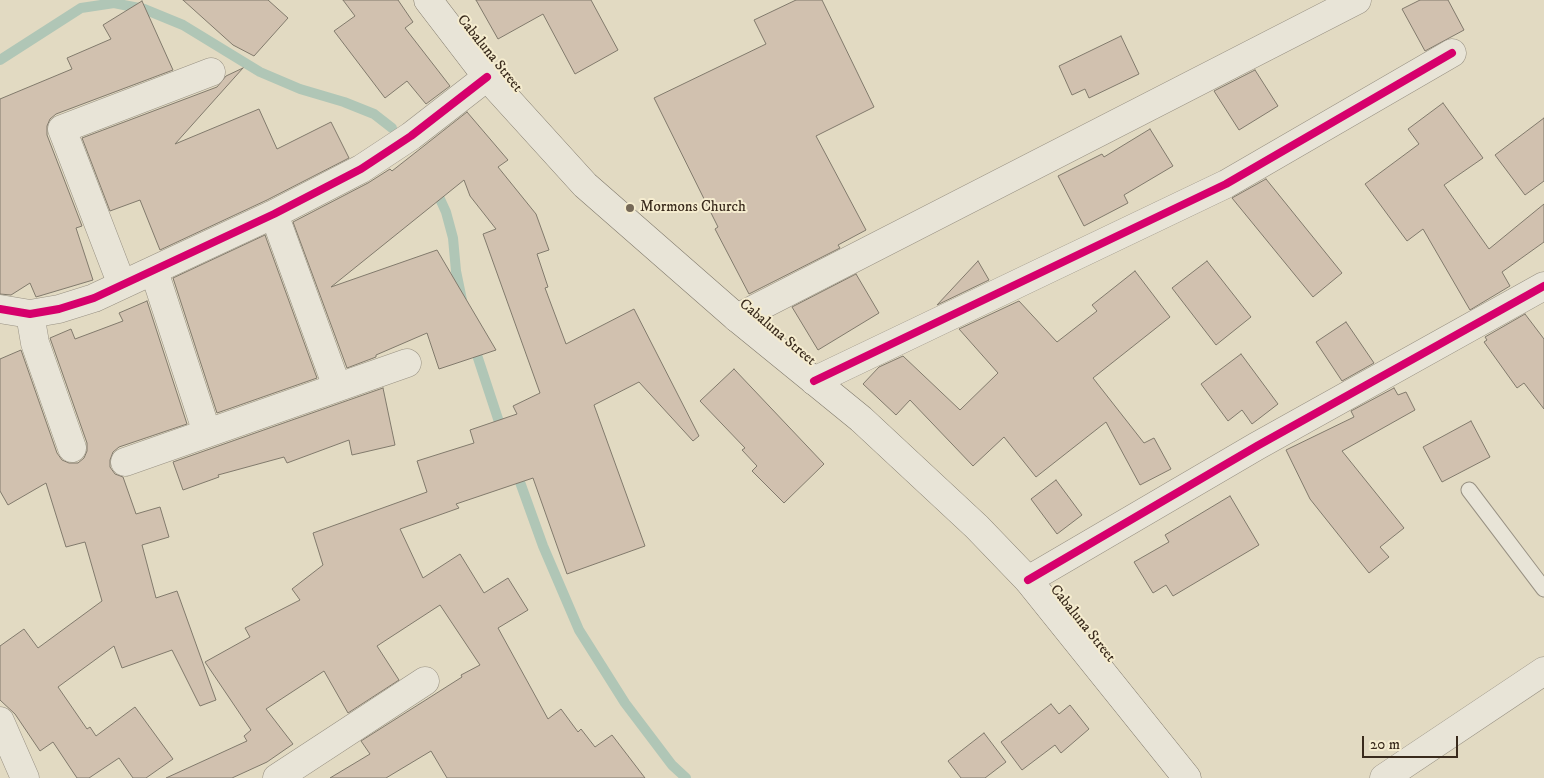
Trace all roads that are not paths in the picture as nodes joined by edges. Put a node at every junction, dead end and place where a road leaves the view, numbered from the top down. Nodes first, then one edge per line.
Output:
1 (428, 0) edge
2 (1358, 0) edge
3 (1452, 53) dead end
4 (212, 72) dead end
5 (487, 77) junction
6 (274, 214) junction
7 (154, 271) junction
8 (122, 285) junction
9 (1544, 286) edge
10 (0, 309) edge
11 (30, 314) junction
12 (737, 318) junction
13 (407, 363) dead end
14 (814, 381) junction
15 (337, 387) junction
16 (207, 433) junction
17 (72, 448) dead end
18 (126, 462) dead end
19 (1469, 490) dead end
20 (1028, 580) junction
21 (1544, 589) edge
22 (1544, 671) edge
23 (425, 680) dead end
24 (0, 721) edge
25 (288, 775) edge
26 (25, 778) edge
27 (1187, 778) edge
28 (1384, 778) edge

1 - 5 street, Cabaluna Street
2 - 12 street
3 - 14 street
4 - 8 street
5 - 6 street
5 - 12 street, Cabaluna Street
6 - 7 street
6 - 15 street
7 - 8 street
7 - 16 street
8 - 11 street
9 - 20 street
10 - 11 street
11 - 17 street
12 - 14 street, Cabaluna Street
13 - 15 street
14 - 20 street, Cabaluna Street
15 - 16 street
16 - 18 street
19 - 21 lane
20 - 27 street, Cabaluna Street
22 - 28 street
23 - 25 street
24 - 26 street

